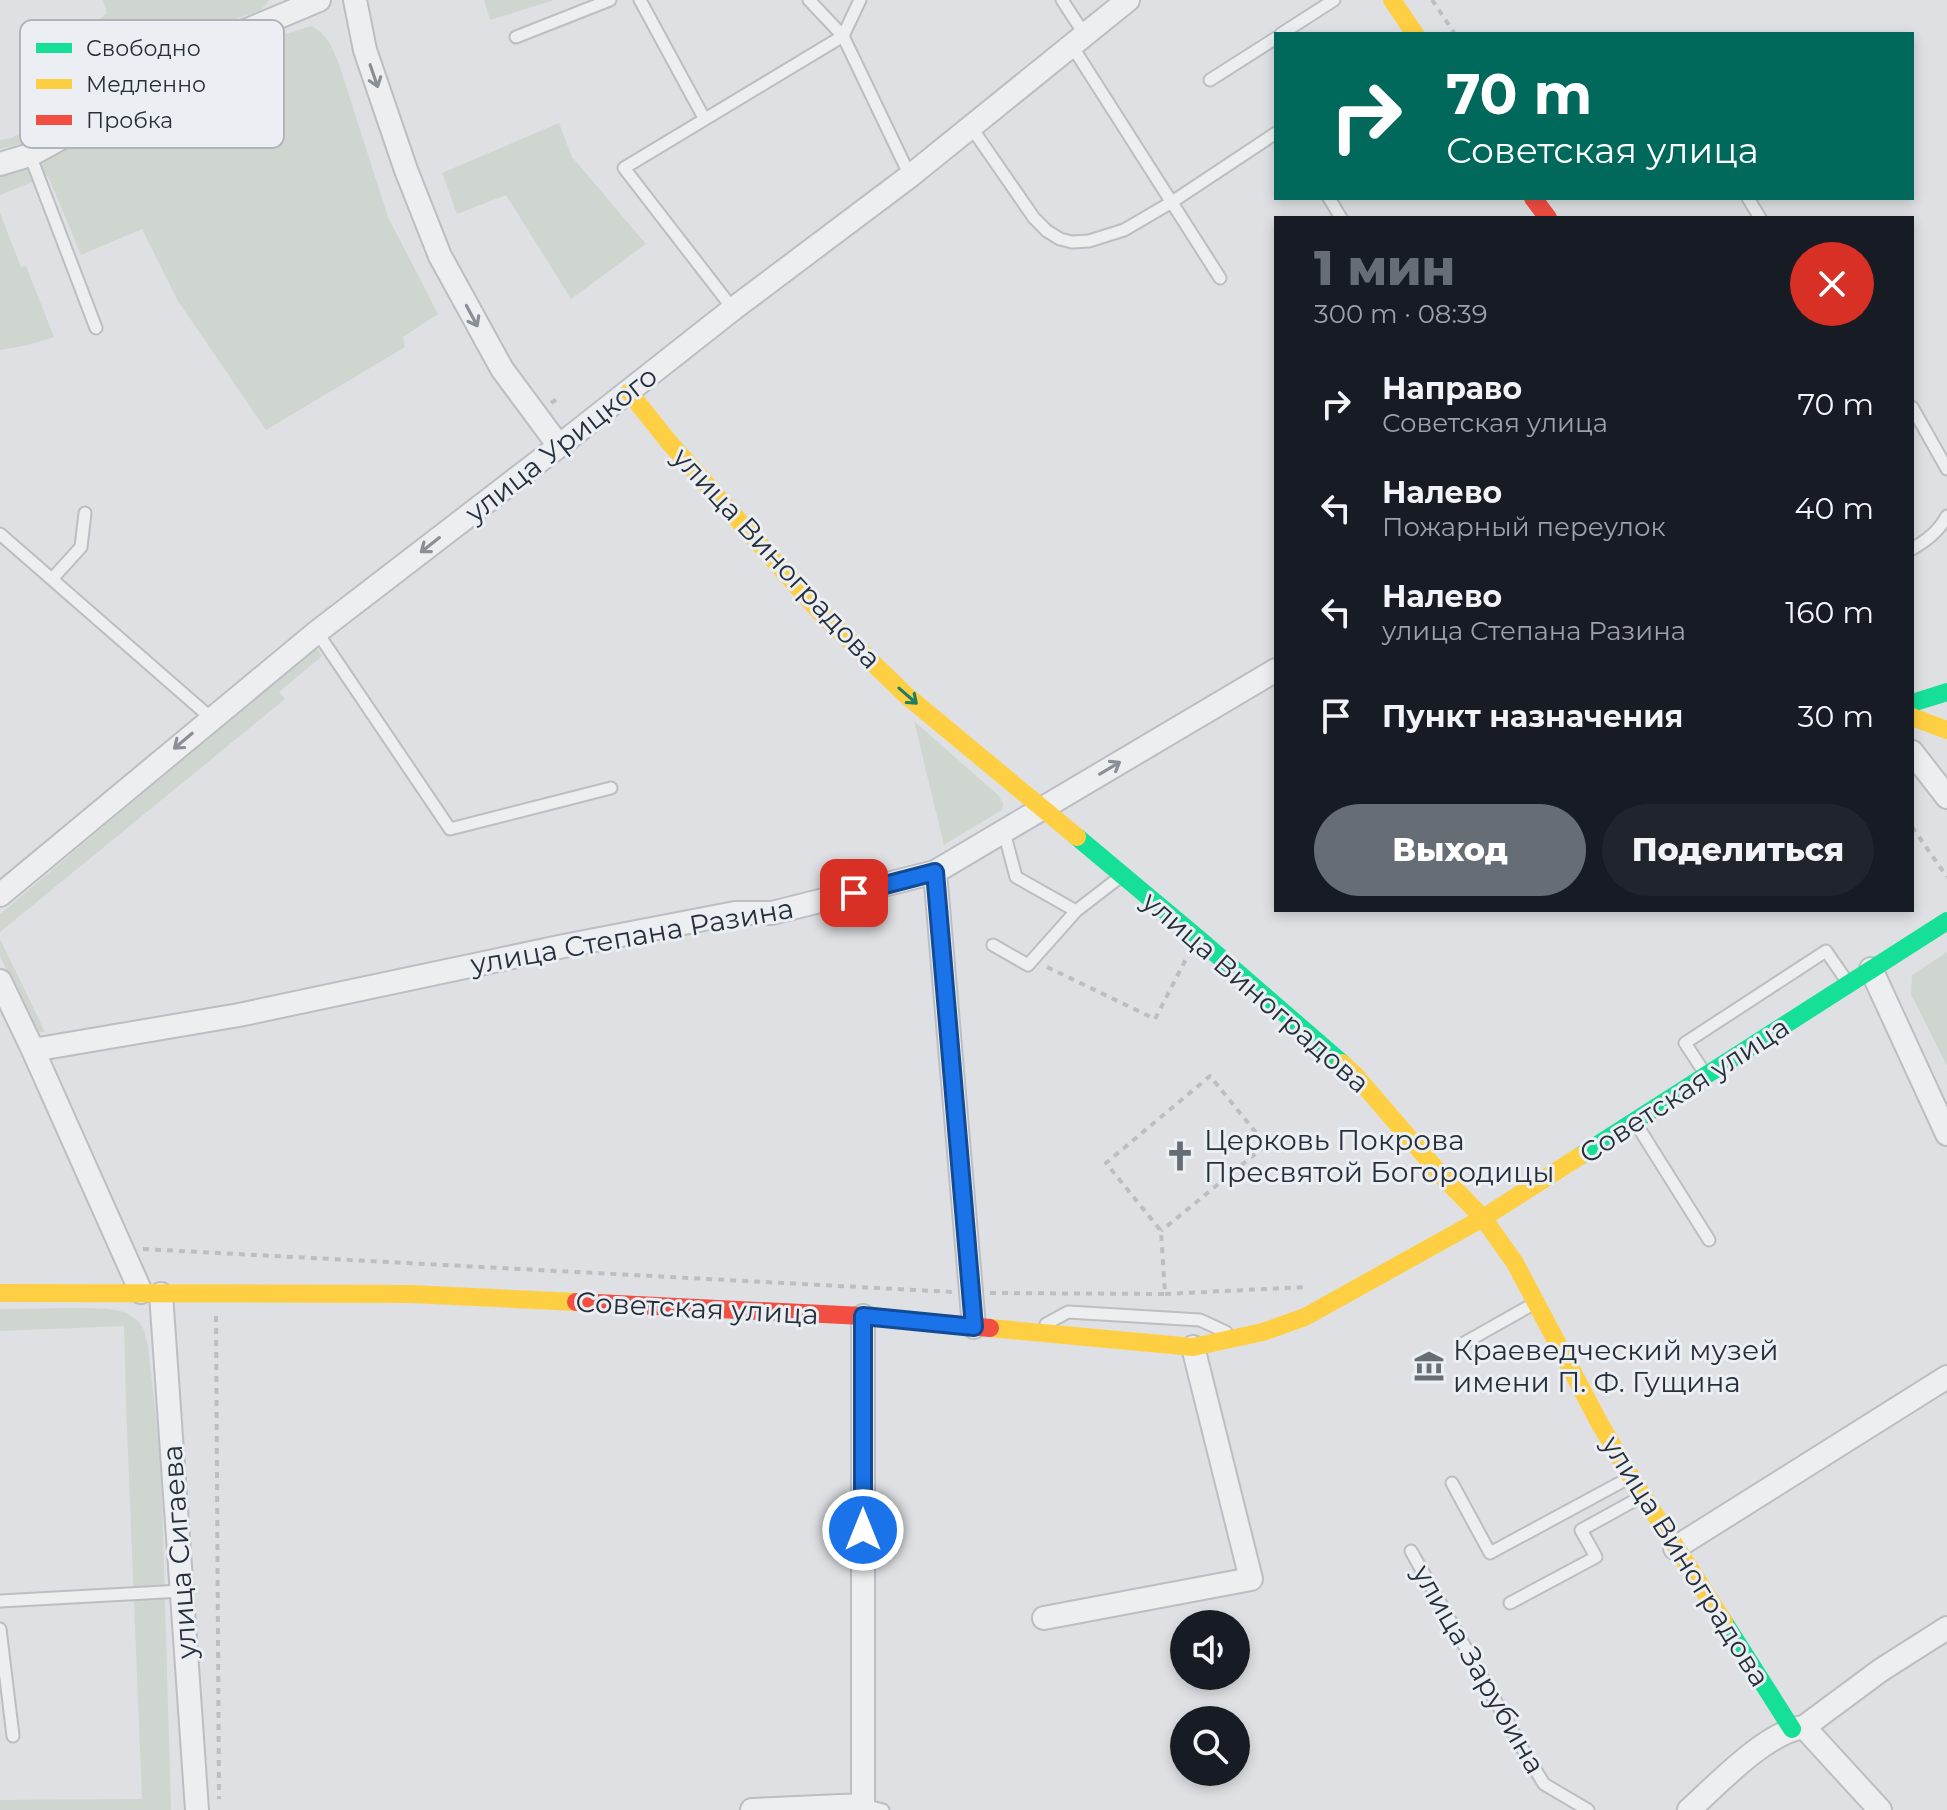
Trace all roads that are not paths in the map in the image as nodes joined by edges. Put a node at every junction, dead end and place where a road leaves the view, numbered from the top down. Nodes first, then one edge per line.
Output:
1 (319, 0) edge
2 (355, 0) edge
3 (610, 0) edge
4 (640, 0) edge
5 (809, 0) edge
6 (860, 0) edge
7 (1062, 0) edge
8 (1128, 0) edge
9 (1334, 0) edge
10 (1392, 0) edge
11 (271, 20) edge
12 (1284, 32) edge
13 (1414, 32) edge
14 (843, 36) junction
15 (516, 37) dead end
16 (1274, 39) edge
17 (1078, 40) junction
18 (1210, 80) dead end
19 (704, 118) junction
20 (971, 127) junction
21 (1274, 134) edge
22 (43, 148) edge
23 (30, 155) junction
24 (0, 164) edge
25 (910, 176) junction
26 (1172, 202) junction
27 (1220, 278) dead end
28 (733, 309) junction
29 (96, 328) dead end
30 (629, 392) junction
31 (1914, 411) edge
32 (559, 446) junction
33 (1947, 469) edge
34 (85, 513) dead end
35 (1947, 516) edge
36 (0, 534) edge
37 (1914, 548) edge
38 (52, 579) junction
39 (317, 632) junction
40 (1274, 671) edge
41 (1947, 692) edge
42 (1914, 702) edge
43 (211, 718) junction
44 (1914, 718) edge
45 (1947, 733) edge
46 (1918, 760) edge
47 (611, 788) dead end
48 (1947, 797) edge
49 (1043, 808) junction
50 (1004, 832) junction
51 (935, 872) junction
52 (1123, 875) junction
53 (0, 895) edge
54 (1076, 911) junction
55 (1947, 921) edge
56 (993, 945) dead end
57 (1871, 969) junction
58 (0, 981) edge
59 (1849, 984) junction
60 (33, 1050) junction
61 (1707, 1076) junction
62 (1635, 1122) junction
63 (1947, 1134) edge
64 (1483, 1218) junction
65 (1709, 1240) dead end
66 (0, 1293) edge
67 (151, 1293) junction
68 (1536, 1303) junction
69 (863, 1316) junction
70 (974, 1327) junction
71 (1032, 1332) junction
72 (1241, 1340) junction
73 (1464, 1343) dead end
74 (1193, 1347) junction
75 (1947, 1377) edge
76 (1631, 1477) junction
77 (1452, 1483) dead end
78 (1643, 1496) junction
79 (1675, 1548) junction
80 (1411, 1551) dead end
81 (182, 1591) junction
82 (0, 1601) edge
83 (1510, 1603) dead end
84 (1044, 1618) dead end
85 (1947, 1628) edge
86 (0, 1629) edge
87 (1798, 1728) junction
88 (13, 1736) dead end
89 (870, 1808) edge
90 (197, 1810) edge
91 (752, 1810) edge
92 (1588, 1810) edge
93 (1689, 1810) edge
94 (1880, 1810) edge

1 - 11 street
2 -> 32 street
3 - 15 lane
4 - 19 lane
5 - 14 lane
6 - 14 lane
7 - 17 lane
8 - 17 street, улица Урицкого
9 - 12 lane
10 - 13 street
14 - 19 lane
14 - 25 lane
16 - 18 lane
17 - 20 street, улица Урицкого
17 - 26 lane
19 - 28 lane
20 - 25 street, улица Урицкого
20 - 26 lane
21 - 26 lane
22 - 23 street
23 - 24 street
23 - 29 lane
25 - 28 street, улица Урицкого
26 - 27 lane
28 - 30 street, улица Урицкого
30 - 32 street, улица Урицкого
30 -> 49 street, улица Виноградова
31 - 33 lane
32 -> 39 street, улица Урицкого
34 - 38 lane
35 - 37 lane
36 - 38 lane
38 - 43 lane
39 - 43 street, улица Урицкого
39 - 47 lane
49 -> 40 street, улица Степана Разина
41 - 42 street
43 -> 53 street, улица Урицкого
44 - 45 street
45 - 46 street
46 - 48 street
49 - 50 street, улица Степана Разина
49 - 52 street, улица Виноградова
50 - 51 street, улица Степана Разина
50 - 54 lane
51 - 60 street, улица Степана Разина
51 - 70 street
52 - 54 lane
52 - 64 street, улица Виноградова
54 - 56 lane
55 - 57 street, Советская улица
57 - 59 street, Советская улица
57 - 63 street
58 - 60 street, улица Сигаева
59 - 61 street, Советская улица
59 - 61 lane
60 - 67 street, улица Сигаева
61 - 62 street, Советская улица
62 - 64 street, Советская улица
62 - 65 lane
64 - 68 street, улица Виноградова
64 - 72 street, Советская улица
66 - 67 street, Советская улица
67 - 69 street, Советская улица
67 - 81 street, улица Сигаева
68 - 73 lane
68 - 76 street, улица Виноградова
69 - 70 street, Советская улица
69 - 89 street
70 - 71 street, Советская улица
71 - 72 lane
71 - 74 street, Советская улица
72 - 74 street, Советская улица
74 - 84 street
75 - 79 street
76 - 77 lane
76 - 78 street, улица Виноградова
78 - 79 street, улица Виноградова
78 - 83 lane
79 - 87 street, улица Виноградова
80 - 92 lane, улица Зарубина
81 - 82 lane
81 - 90 street, улица Сигаева
85 - 87 street
86 - 88 lane
87 - 93 street
87 - 94 street, улица Виноградова
89 - 91 street

